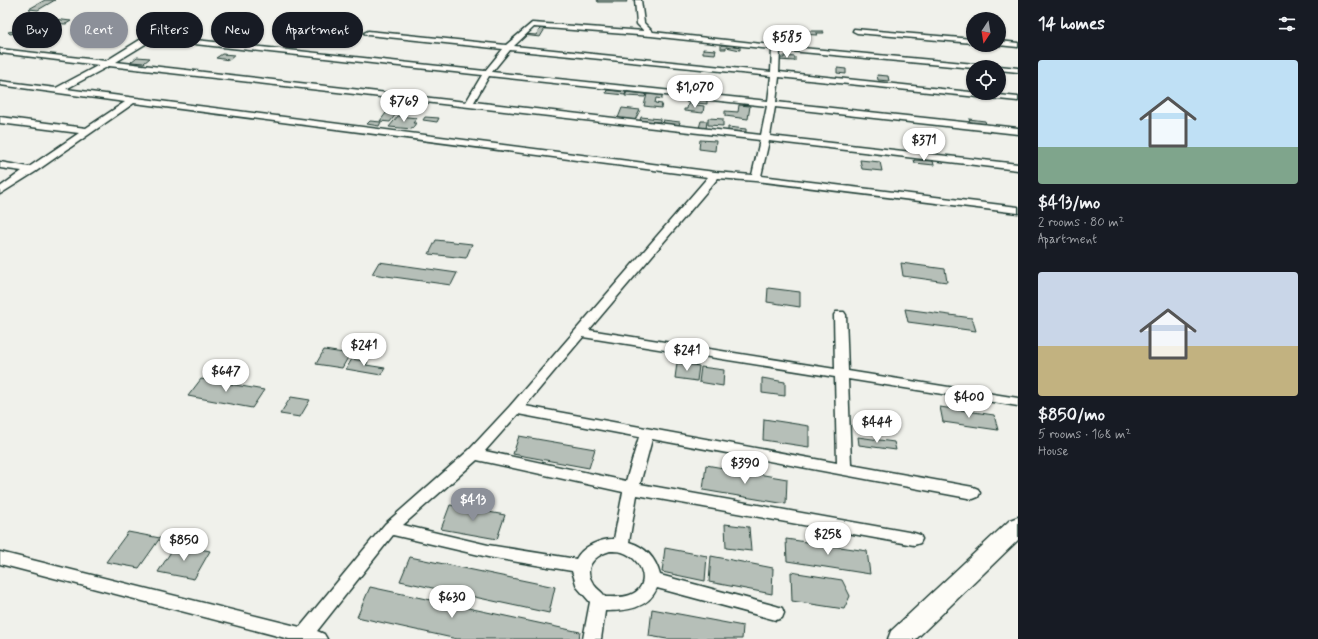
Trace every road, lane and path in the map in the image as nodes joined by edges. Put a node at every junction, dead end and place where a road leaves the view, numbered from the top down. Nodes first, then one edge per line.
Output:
1 (638, 0) edge
2 (857, 30) dead end
3 (368, 33) dead end
4 (651, 34) junction
5 (966, 40) edge
6 (776, 44) junction
7 (1006, 44) edge
8 (1018, 45) edge
9 (508, 48) junction
10 (0, 51) edge
11 (9, 52) junction
12 (0, 57) edge
13 (110, 62) junction
14 (966, 65) edge
15 (1006, 69) edge
16 (1018, 70) edge
17 (487, 73) junction
18 (774, 74) junction
19 (0, 83) edge
20 (58, 90) junction
21 (1018, 99) edge
22 (133, 100) junction
23 (469, 104) junction
24 (770, 104) junction
25 (0, 120) edge
26 (88, 131) junction
27 (1018, 131) edge
28 (765, 138) junction
29 (0, 165) edge
30 (1018, 167) edge
31 (32, 170) junction
32 (715, 175) junction
33 (756, 178) junction
34 (0, 191) edge
35 (1018, 210) edge
36 (840, 315) dead end
37 (581, 333) junction
38 (842, 374) junction
39 (1018, 402) edge
40 (515, 409) junction
41 (647, 433) junction
42 (474, 454) junction
43 (844, 469) junction
44 (631, 488) junction
45 (973, 493) dead end
46 (1018, 526) edge
47 (390, 528) junction
48 (914, 539) dead end
49 (621, 545) junction
50 (0, 558) edge
51 (580, 566) junction
52 (652, 580) junction
53 (598, 604) junction
54 (776, 613) dead end
55 (311, 637) edge
56 (592, 639) edge
57 (900, 639) edge

1 - 4 street
2 - 5 street
3 - 9 street
4 - 6 street
4 - 9 street
6 - 14 street
6 - 18 street
7 - 8 street
9 - 17 street
9 - 18 street
10 - 11 street
11 - 12 street
11 - 13 street
13 - 17 street
13 - 20 street
13 - 23 street
15 - 16 street
17 - 23 street
17 - 24 street
18 - 21 street
18 - 24 street
19 - 20 street
20 - 22 street
22 - 26 street
22 - 32 street
23 - 28 street
24 - 27 street
24 - 28 street
25 - 26 street
26 - 31 street
28 - 30 street
28 - 33 street
29 - 31 street
31 - 34 street
32 - 33 street
32 - 37 street
33 - 35 street
36 - 38 street
37 - 38 street
37 - 40 street
38 - 39 street
38 - 43 street
40 - 41 street
40 - 42 street
41 - 43 street
41 - 44 street
42 - 44 street
42 - 47 street
43 - 45 street
44 - 48 street
44 - 49 street
46 - 57 street
47 - 51 street
47 - 55 street
49 - 51 street
49 - 52 street
50 - 55 street
51 - 53 street
52 - 53 street
52 - 54 street
53 - 56 street

